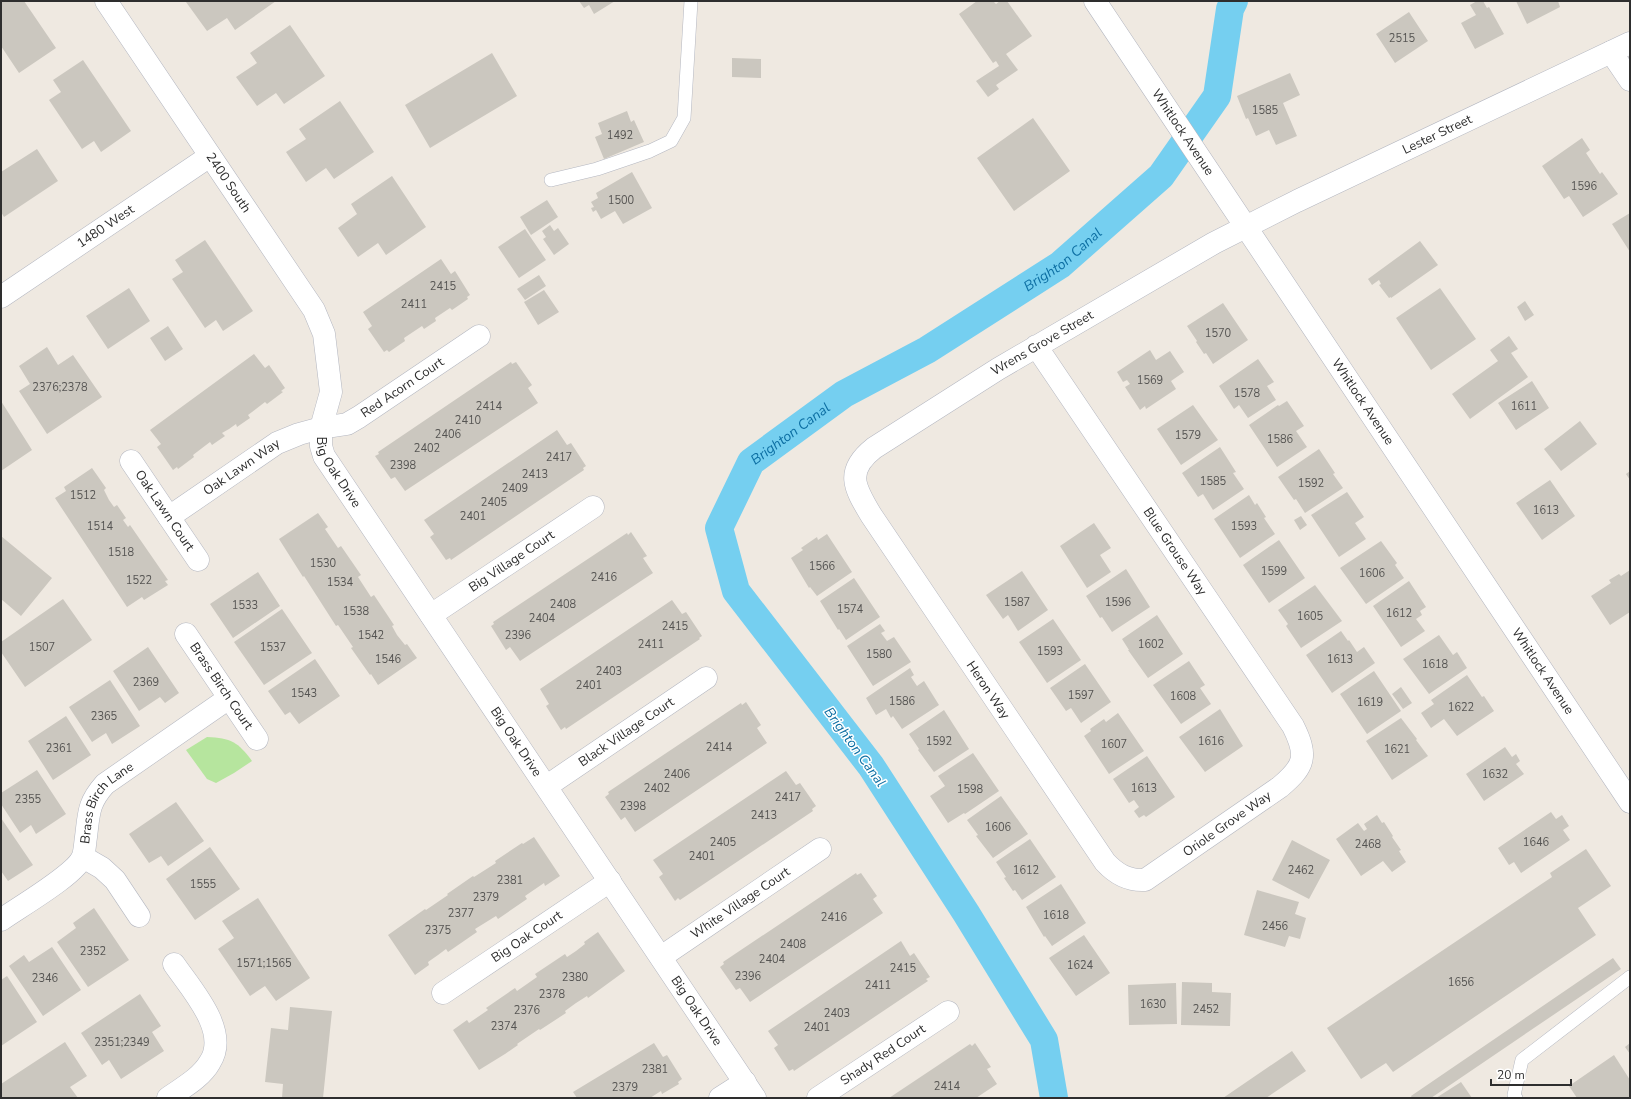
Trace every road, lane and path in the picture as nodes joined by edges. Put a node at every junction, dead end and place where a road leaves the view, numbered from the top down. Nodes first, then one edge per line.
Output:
1 (106, 1) edge
2 (691, 1) edge
3 (1095, 1) edge
4 (1621, 48) edge
5 (1630, 80) edge
6 (210, 156) junction
7 (551, 180) dead end
8 (1246, 227) junction
9 (1, 297) edge
10 (479, 336) dead end
11 (1036, 346) junction
12 (328, 373) joint
13 (321, 428) junction
14 (131, 461) dead end
15 (854, 476) joint
16 (593, 507) dead end
17 (168, 517) junction
18 (198, 560) dead end
19 (431, 615) junction
20 (186, 634) dead end
21 (706, 678) dead end
22 (229, 698) junction
23 (256, 739) dead end
24 (1302, 761) joint
25 (546, 786) junction
26 (1630, 802) edge
27 (820, 849) dead end
28 (83, 856) junction
29 (1145, 880) joint
30 (610, 881) junction
31 (139, 916) dead end
32 (1, 920) edge
33 (661, 956) junction
34 (174, 964) dead end
35 (1630, 977) edge
36 (443, 993) dead end
37 (948, 1012) dead end
38 (750, 1090) edge
39 (168, 1098) edge
40 (720, 1098) edge
41 (818, 1098) edge
42 (1516, 1098) edge

1 - 6 street, 2400 South
2 - 7 lane
3 - 8 street, Whitlock Avenue
4 - 5 street
4 - 8 street, Lester Street
6 - 9 street, 1480 West
6 - 12 street, 2400 South
8 - 11 street, Wrens Grove Street
8 - 26 street, Whitlock Avenue
10 - 13 street, Red Acorn Court
11 - 15 street, Wrens Grove Street
11 - 24 street, Blue Grouse Way
12 - 13 street, Big Oak Drive
13 - 17 street, Oak Lawn Way
13 - 19 street, Big Oak Drive
14 - 17 street, Oak Lawn Court
15 - 29 street, Heron Way
16 - 19 street, Big Village Court
17 - 18 street, Oak Lawn Court
19 - 25 street, Big Oak Drive
20 - 22 street, Brass Birch Court
21 - 25 street, Black Village Court
22 - 23 street, Brass Birch Court
22 - 28 street, Brass Birch Lane
24 - 29 street, Oriole Grove Way
25 - 30 street, Big Oak Drive
27 - 33 street, White Village Court
28 - 31 street
28 - 32 street, Brass Birch Lane
30 - 33 street, Big Oak Drive
30 - 36 street, Big Oak Court
33 - 38 street, Big Oak Drive
34 - 39 street
35 - 42 lane
37 - 41 street, Shady Red Court
38 - 40 street

